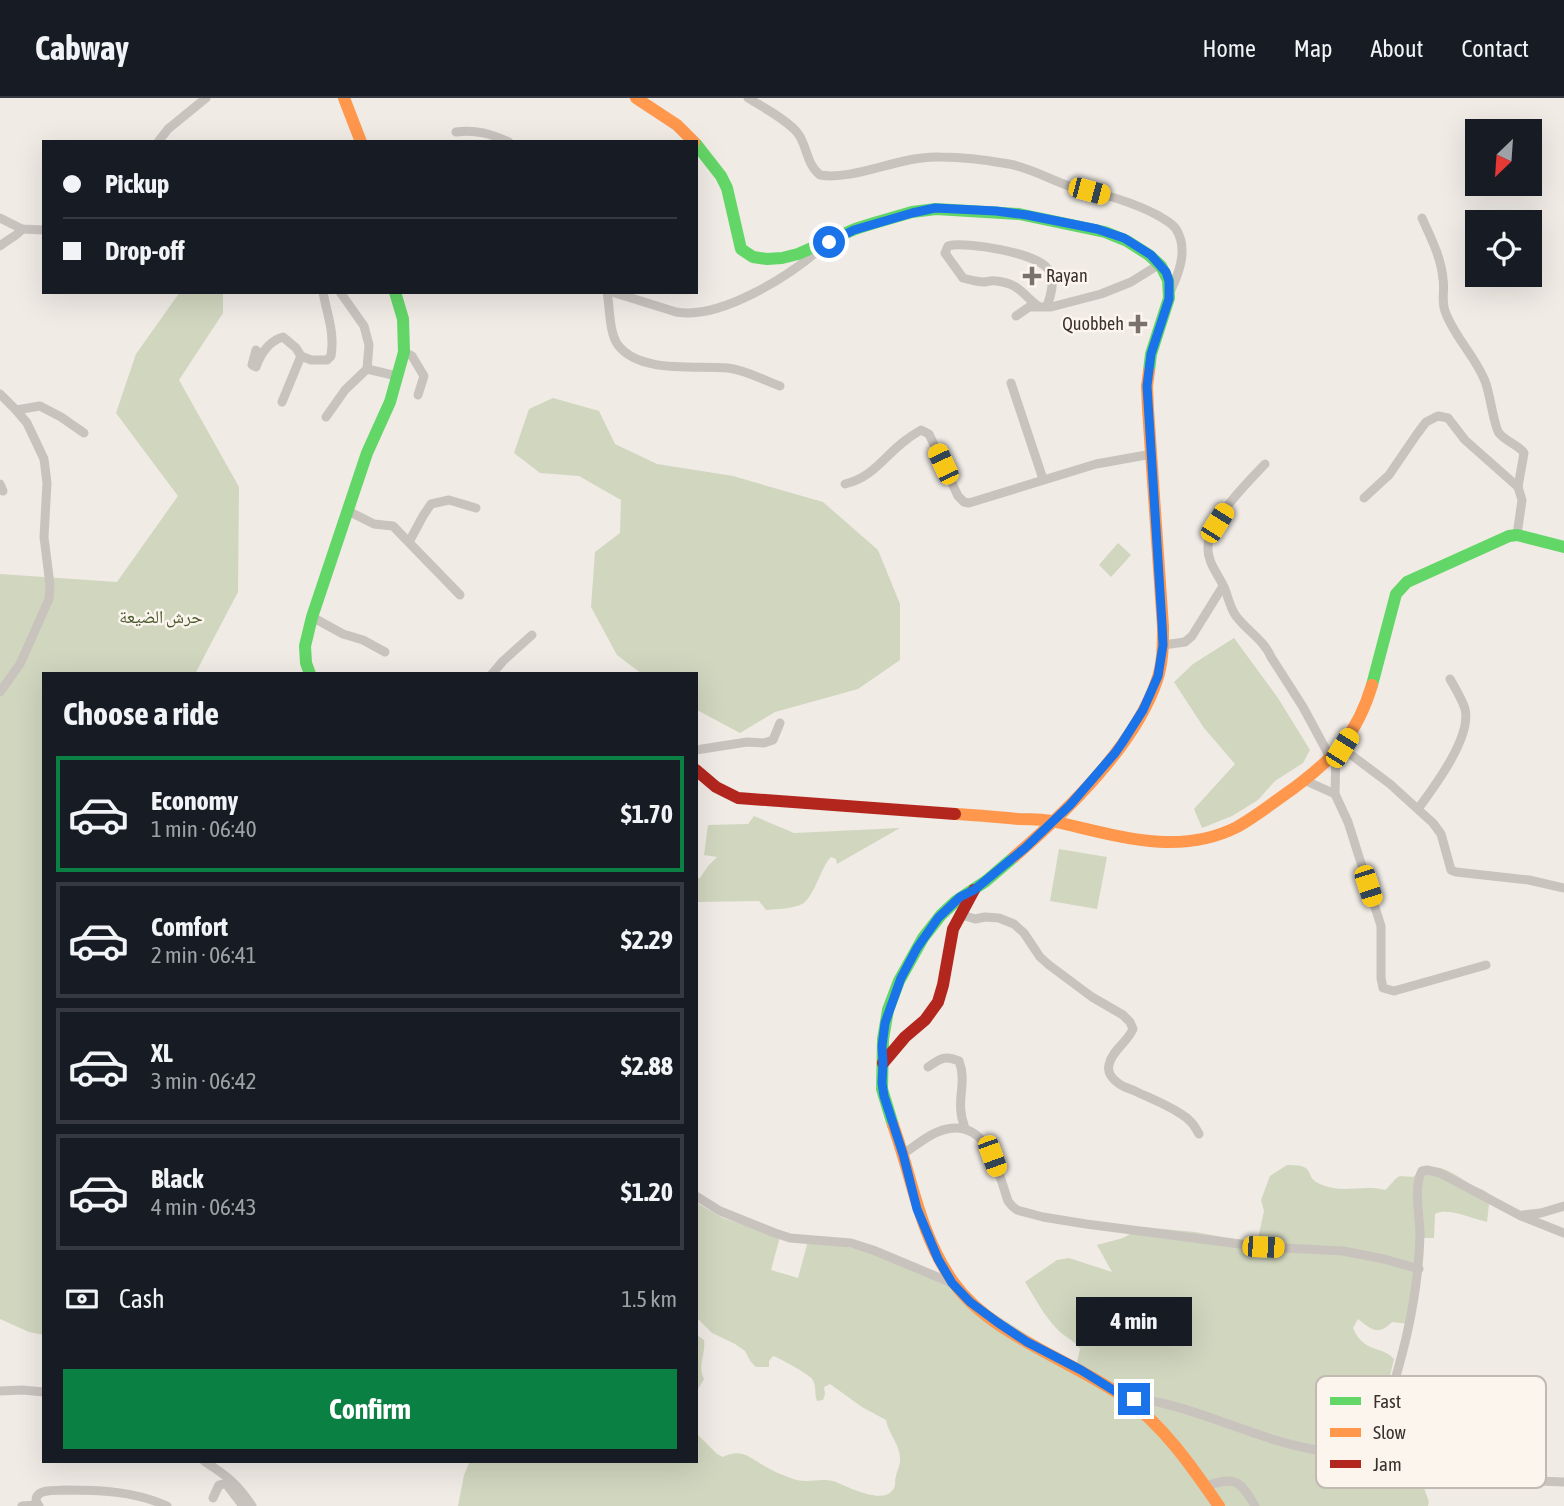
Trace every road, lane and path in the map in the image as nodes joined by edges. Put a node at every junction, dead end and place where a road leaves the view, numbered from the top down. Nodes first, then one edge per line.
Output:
1 (206, 98) edge
2 (344, 98) edge
3 (636, 98) edge
4 (748, 98) edge
5 (456, 131) dead end
6 (160, 140) edge
7 (362, 140) edge
8 (504, 140) edge
9 (692, 140) edge
10 (698, 147) edge
11 (0, 218) edge
12 (1422, 218) dead end
13 (22, 229) junction
14 (42, 230) edge
15 (829, 242) junction
16 (0, 246) edge
17 (1160, 264) junction
18 (1170, 291) junction
19 (323, 294) edge
20 (341, 294) edge
21 (396, 294) edge
22 (609, 294) edge
23 (616, 294) edge
24 (1043, 306) junction
25 (1016, 316) dead end
26 (256, 350) dead end
27 (404, 352) junction
28 (301, 356) junction
29 (367, 369) junction
30 (397, 376) junction
31 (1011, 383) dead end
32 (780, 386) dead end
33 (0, 394) edge
34 (418, 395) dead end
35 (282, 402) dead end
36 (16, 410) junction
37 (326, 417) dead end
38 (84, 433) dead end
39 (1152, 454) junction
40 (1265, 464) dead end
41 (1043, 479) junction
42 (845, 484) dead end
43 (1518, 487) junction
44 (1364, 498) dead end
45 (476, 508) dead end
46 (348, 511) junction
47 (1517, 534) junction
48 (410, 542) junction
49 (1564, 547) edge
50 (1223, 586) junction
51 (460, 595) dead end
52 (312, 617) junction
53 (532, 635) dead end
54 (1163, 645) junction
55 (385, 652) dead end
56 (309, 672) edge
57 (494, 672) edge
58 (1450, 679) dead end
59 (0, 692) edge
60 (780, 723) dead end
61 (698, 750) edge
62 (1336, 754) junction
63 (698, 772) edge
64 (1304, 780) junction
65 (1335, 794) junction
66 (1418, 809) junction
67 (1053, 821) junction
68 (1564, 888) edge
69 (955, 911) junction
70 (938, 918) junction
71 (953, 929) junction
72 (1486, 965) dead end
73 (883, 1063) junction
74 (928, 1067) dead end
75 (965, 1128) junction
76 (1199, 1134) dead end
77 (903, 1154) junction
78 (698, 1197) edge
79 (1564, 1206) edge
80 (1521, 1216) junction
81 (1564, 1233) edge
82 (1419, 1269) junction
83 (952, 1283) junction
84 (1396, 1376) edge
85 (0, 1391) edge
86 (42, 1392) edge
87 (1126, 1398) junction
88 (1316, 1450) edge
89 (207, 1463) edge
90 (1546, 1481) edge
91 (1564, 1482) edge
92 (1206, 1486) junction
93 (213, 1498) dead end
94 (38, 1505) edge
95 (22, 1506) edge
96 (167, 1506) edge
97 (243, 1506) edge
98 (252, 1506) edge
99 (1219, 1506) edge
100 (1255, 1506) edge

1 - 6 street
2 - 7 main road
3 - 9 main road
4 - 18 street
5 - 8 street
10 - 15 main road
11 - 13 street
12 - 43 street
13 - 14 street
13 - 16 street
15 - 17 main road
15 - 23 street
17 - 18 main road
17 - 24 street
18 - 39 main road
19 - 28 street
20 - 29 street
21 - 27 main road
22 - 32 street
24 - 24 street
24 - 25 street
26 - 28 street
27 - 30 main road
27 - 34 street
28 - 35 street
29 - 30 street
29 - 37 street
30 - 46 main road
31 - 41 street
33 - 36 street
36 - 38 street
36 - 59 street
39 - 41 street
39 - 54 main road
40 - 50 street
41 - 42 street
43 - 44 street
43 - 47 street
45 - 48 street
46 - 48 street
46 - 52 main road
47 - 49 main road
47 - 62 main road
48 - 51 street
50 - 54 street
50 - 62 street
52 - 55 street
52 - 56 main road
53 - 57 street
54 - 67 main road
58 - 66 street
60 - 61 street
62 - 64 main road
62 - 65 street
62 - 66 street
63 - 67 main road
64 - 65 street
64 - 67 main road
65 - 72 street
66 - 68 street
67 - 69 main road
69 - 70 main road
69 - 71 main road
69 - 76 street
70 - 71 main road
70 - 73 main road
71 - 73 main road
73 - 77 main road
74 - 75 street
75 - 77 street
75 - 82 street
77 - 83 main road
78 - 83 street
79 - 80 street
80 - 81 street
80 - 82 street
82 - 84 street
83 - 87 main road
85 - 86 street
87 - 88 street
87 - 92 main road
89 - 98 street
90 - 91 street
92 - 99 main road
92 - 100 street
93 - 97 street
94 - 95 street
94 - 96 street

